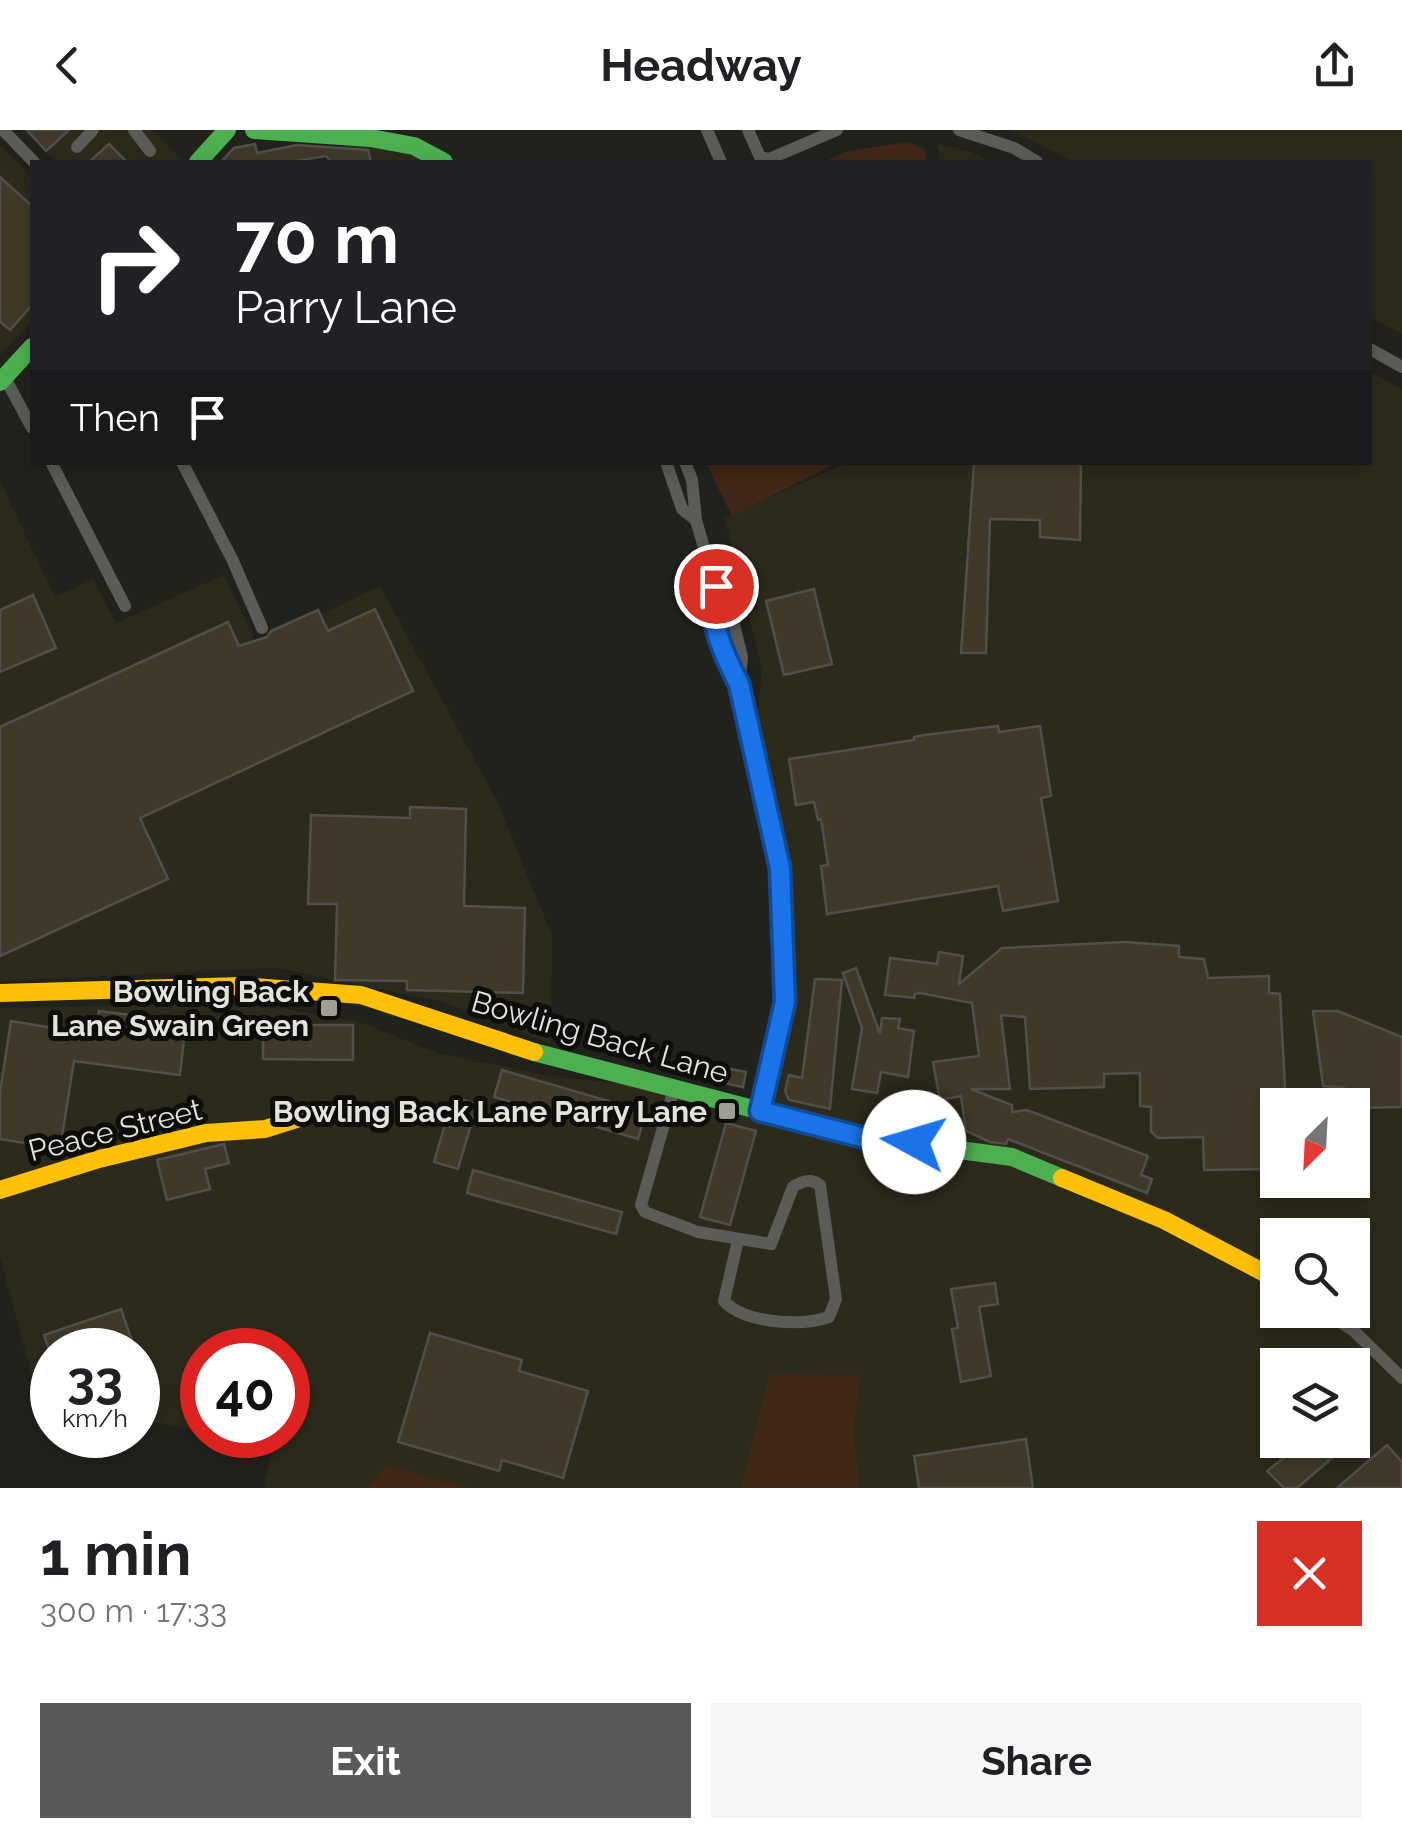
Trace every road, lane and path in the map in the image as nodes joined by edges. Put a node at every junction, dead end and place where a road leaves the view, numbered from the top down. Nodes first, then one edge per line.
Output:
1 (2, 130) edge
2 (93, 130) edge
3 (134, 130) edge
4 (227, 130) edge
5 (254, 130) edge
6 (707, 130) edge
7 (748, 130) edge
8 (836, 130) edge
9 (960, 130) edge
10 (77, 147) dead end
11 (150, 150) dead end
12 (32, 160) edge
13 (200, 160) edge
14 (440, 160) edge
15 (720, 160) edge
16 (764, 160) edge
17 (768, 160) edge
18 (1034, 160) edge
19 (30, 348) edge
20 (1372, 350) edge
21 (1402, 367) edge
22 (2, 380) edge
23 (30, 425) edge
24 (53, 465) edge
25 (184, 465) edge
26 (667, 465) edge
27 (687, 465) edge
28 (696, 520) junction
29 (716, 586) joint
30 (125, 606) dead end
31 (262, 628) dead end
32 (0, 992) edge
33 (674, 1089) junction
34 (760, 1111) junction
35 (303, 1117) dead end
36 (0, 1190) edge
37 (738, 1240) junction
38 (1260, 1271) edge
39 (1348, 1328) edge
40 (1402, 1378) edge

1 - 12 street
2 - 10 street
3 - 11 street
4 - 13 main road
5 - 14 main road
6 - 15 street
7 - 16 street
8 - 17 street
9 - 18 street
19 - 22 main road
20 - 21 street
22 - 23 street
24 - 30 street
25 - 31 street
26 - 28 street
27 - 28 street
28 - 29 street
29 - 34 main road
32 - 33 main road, Bowling Back Lane
33 - 34 main road, Bowling Back Lane
33 - 37 street
34 - 38 main road, Bowling Back Lane
35 - 36 main road, Peace Street
37 - 37 street
39 - 40 street

